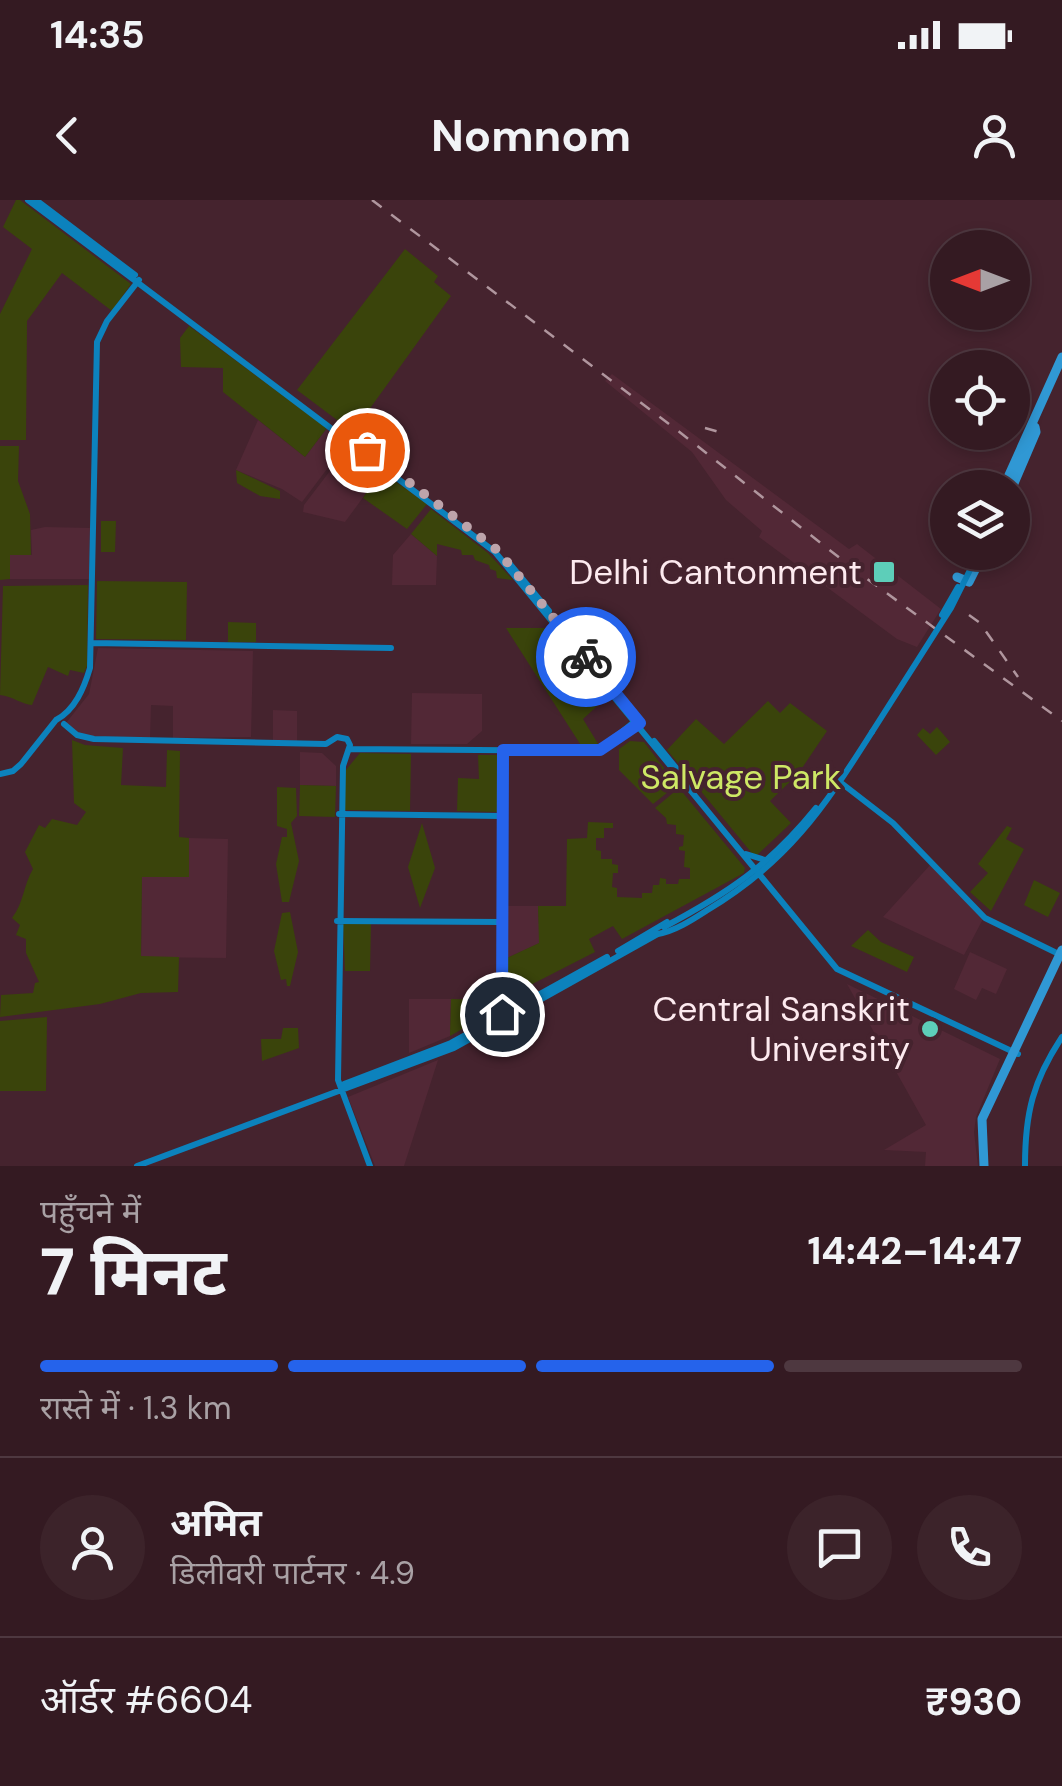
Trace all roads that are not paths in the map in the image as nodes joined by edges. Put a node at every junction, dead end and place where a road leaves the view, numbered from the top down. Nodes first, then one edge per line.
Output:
1 (28, 200) edge
2 (36, 200) edge
3 (140, 281) junction
4 (1062, 356) edge
5 (1062, 365) edge
6 (1059, 377) edge
7 (1014, 470) edge
8 (1016, 470) edge
9 (970, 570) edge
10 (974, 570) edge
11 (957, 578) dead end
12 (94, 643) junction
13 (391, 648) dead end
14 (60, 723) junction
15 (636, 723) junction
16 (870, 731) junction
17 (627, 734) junction
18 (646, 738) junction
19 (332, 742) junction
20 (192, 743) junction
21 (350, 748) junction
22 (503, 750) junction
23 (335, 752) junction
24 (0, 775) edge
25 (842, 780) junction
26 (819, 806) junction
27 (340, 814) junction
28 (502, 816) junction
29 (746, 857) junction
30 (768, 863) junction
31 (752, 869) junction
32 (761, 875) junction
33 (752, 882) junction
34 (768, 884) junction
35 (339, 921) junction
36 (501, 922) junction
37 (661, 931) junction
38 (1062, 954) edge
39 (505, 1013) junction
40 (1062, 1037) edge
41 (1012, 1052) junction
42 (372, 1076) junction
43 (355, 1082) junction
44 (339, 1088) junction
45 (328, 1092) junction
46 (128, 1166) edge
47 (137, 1166) edge
48 (368, 1166) edge
49 (986, 1166) edge
50 (1026, 1166) edge

1 - 3 street
2 - 3 street
3 - 12 street
3 - 15 street
4 - 7 main road
5 - 6 main road
6 - 8 main road
9 - 16 street, bridge
10 - 11 main road
12 - 13 street
12 - 14 street
14 - 20 street
14 - 24 street
15 - 17 street
15 - 18 street
15 - 21 street
15 - 29 street
16 - 25 street
16 - 26 street
17 - 18 street
17 - 22 street
18 - 29 street
19 - 20 street
19 - 21 street
19 - 23 street
20 - 23 street
21 - 22 street
21 - 23 street
21 - 27 street
22 - 28 street
23 - 27 street
25 - 26 street
25 - 38 street
26 - 30 street
26 - 37 street, bridge
27 - 28 street
27 - 35 street
28 - 36 street
29 - 30 street
29 - 31 street
30 - 31 street
30 - 32 street
30 - 34 street
31 - 32 street
31 - 33 street
31 - 37 street
32 - 33 street
32 - 34 street
33 - 34 street
33 - 37 street
34 - 41 street
35 - 36 street
35 - 44 street
36 - 39 street
37 - 39 street
37 - 42 street
38 - 41 main road
39 - 42 street
40 - 50 street
41 - 49 main road
42 - 43 street
43 - 44 street
43 - 44 street
44 - 45 street
44 - 48 street
45 - 46 street
45 - 47 street

